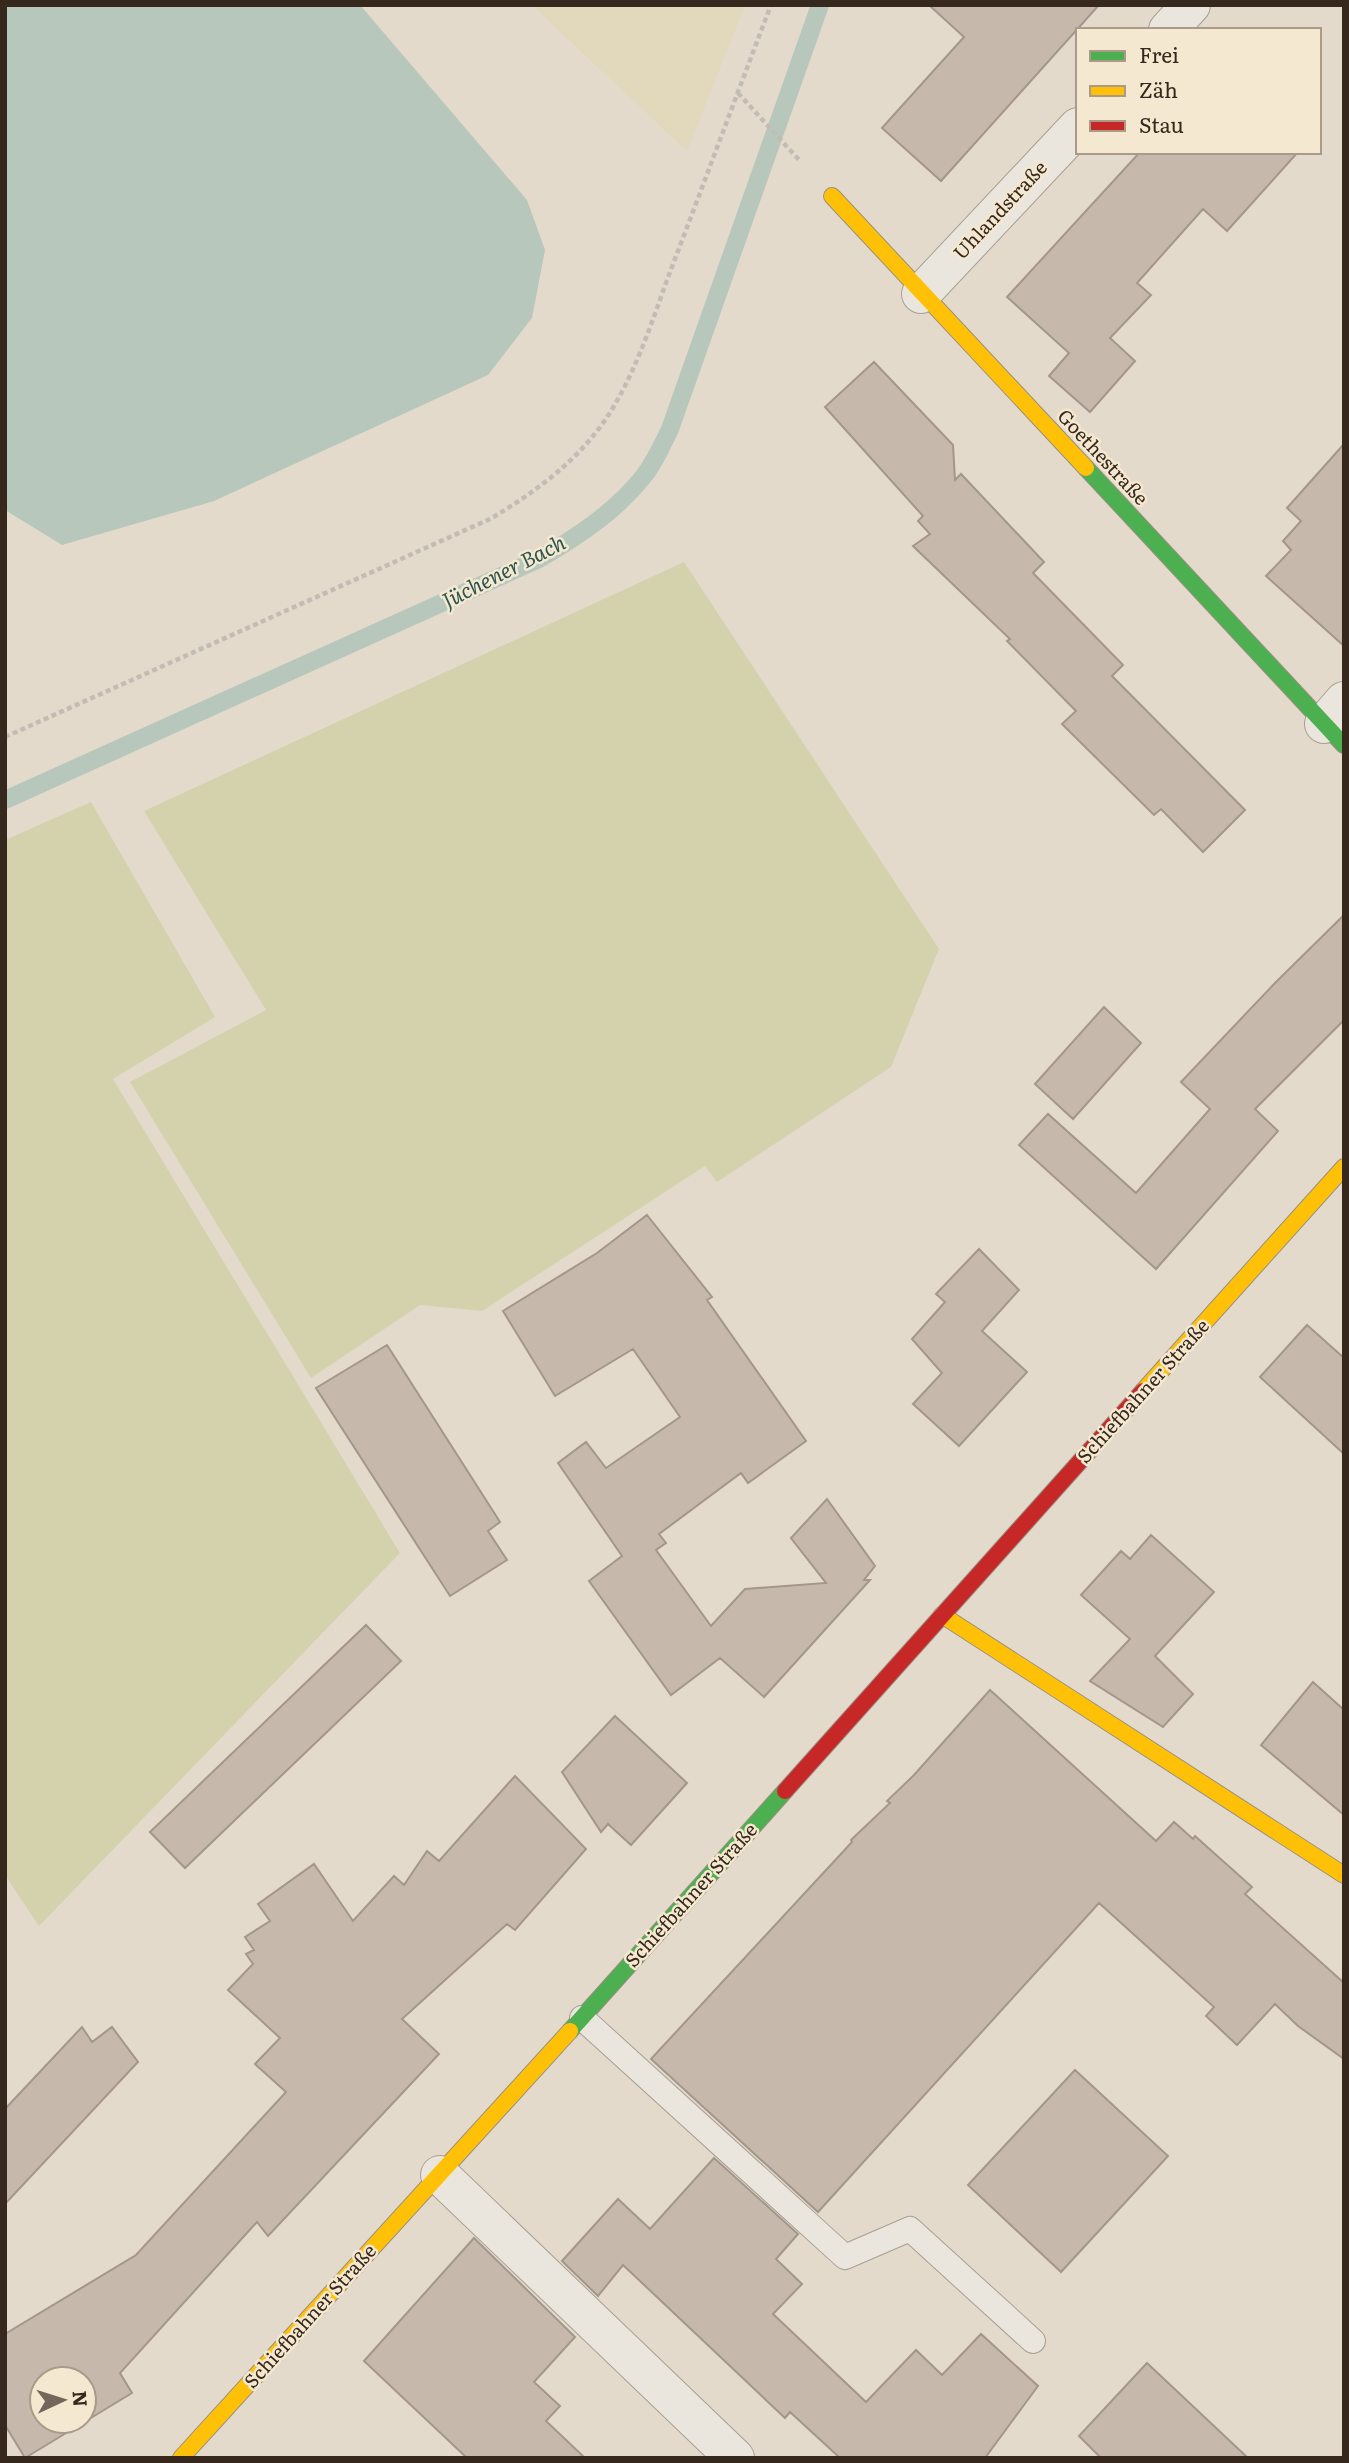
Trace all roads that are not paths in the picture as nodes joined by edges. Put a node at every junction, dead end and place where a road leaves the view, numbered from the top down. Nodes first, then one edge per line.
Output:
1 (1191, 5) edge
2 (1170, 28) edge
3 (1076, 129) edge
4 (832, 197) road end
5 (921, 294) junction
6 (1337, 723) edge
7 (1344, 1167) edge
8 (942, 1615) junction
9 (1344, 1875) edge
10 (582, 2018) junction
11 (440, 2175) junction
12 (1033, 2341) dead end
13 (181, 2458) edge
14 (735, 2458) edge

1 - 2 street
3 - 5 street, Uhlandstraße
4 - 5 street, Goethestraße
5 - 6 street, Goethestraße
7 - 8 street, Schiefbahner Straße
8 - 9 street
8 - 10 street, Schiefbahner Straße
10 - 11 street, Schiefbahner Straße
10 - 12 lane
11 - 13 street, Schiefbahner Straße
11 - 14 street

